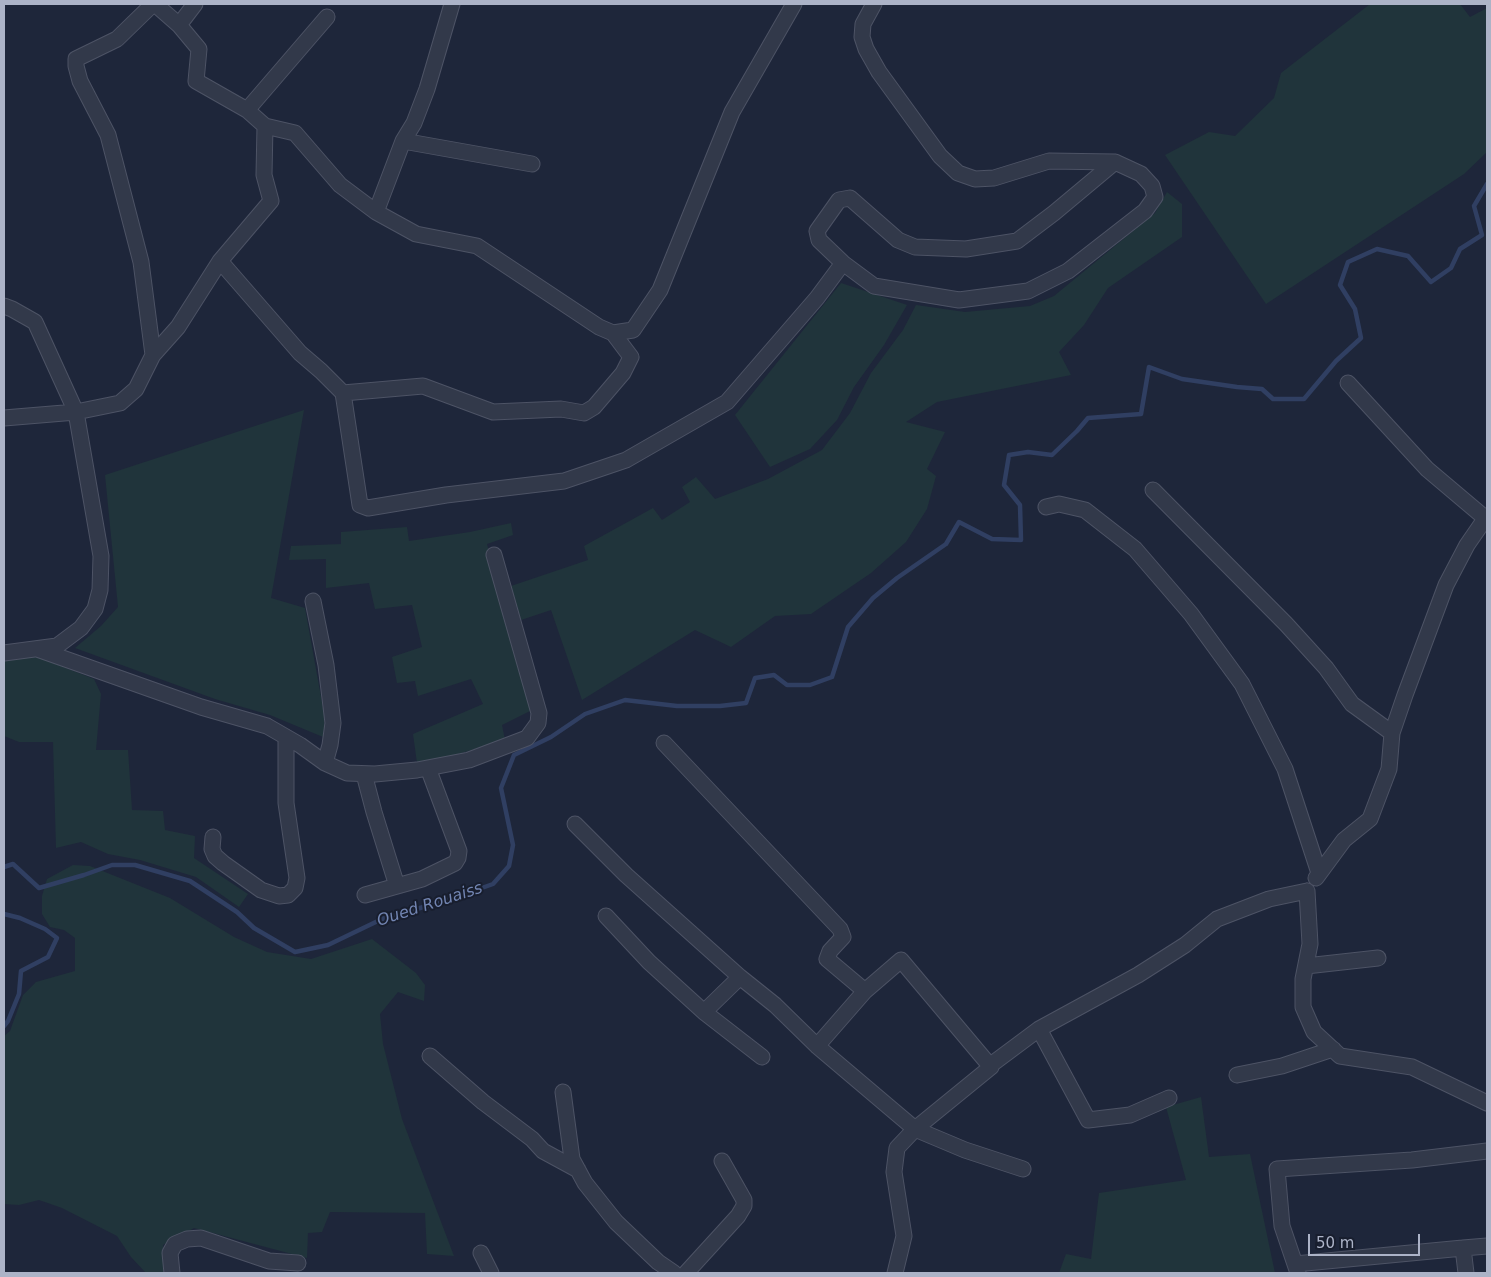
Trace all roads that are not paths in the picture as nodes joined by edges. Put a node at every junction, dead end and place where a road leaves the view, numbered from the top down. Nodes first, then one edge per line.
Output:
1 (154, 4) edge
2 (195, 4) edge
3 (452, 4) edge
4 (794, 4) edge
5 (874, 4) edge
6 (327, 17) dead end
7 (179, 24) junction
8 (247, 110) junction
9 (265, 126) junction
10 (403, 142) junction
11 (1115, 162) junction
12 (532, 164) dead end
13 (376, 212) junction
14 (220, 261) junction
15 (843, 263) junction
16 (4, 306) edge
17 (613, 333) junction
18 (153, 356) junction
19 (1348, 383) dead end
20 (343, 393) junction
21 (76, 412) junction
22 (4, 418) edge
23 (1153, 490) dead end
24 (1046, 507) dead end
25 (1486, 517) edge
26 (494, 554) dead end
27 (313, 601) dead end
28 (37, 649) junction
29 (4, 653) edge
30 (1392, 734) junction
31 (286, 737) junction
32 (664, 744) dead end
33 (325, 763) junction
34 (428, 768) junction
35 (364, 774) junction
36 (575, 824) dead end
37 (213, 837) dead end
38 (1320, 873) junction
39 (397, 886) junction
40 (1307, 891) junction
41 (365, 895) dead end
42 (606, 916) dead end
43 (1378, 958) dead end
44 (1306, 966) junction
45 (740, 977) junction
46 (865, 991) junction
47 (704, 1012) junction
48 (1038, 1029) junction
49 (818, 1046) junction
50 (1333, 1050) junction
51 (430, 1056) dead end
52 (762, 1057) dead end
53 (991, 1067) junction
54 (1237, 1075) dead end
55 (563, 1092) dead end
56 (1169, 1098) dead end
57 (1487, 1102) edge
58 (916, 1129) junction
59 (1487, 1152) edge
60 (722, 1161) dead end
61 (1023, 1169) dead end
62 (578, 1170) junction
63 (1487, 1246) edge
64 (1463, 1248) junction
65 (481, 1253) dead end
66 (298, 1263) dead end
67 (1297, 1269) edge
68 (172, 1273) edge
69 (491, 1273) edge
70 (674, 1273) edge
71 (686, 1273) edge
72 (895, 1273) edge
73 (1466, 1273) edge

1 - 7 street
1 - 18 street
2 - 7 street
3 - 10 street
4 - 17 street
5 - 11 street
6 - 8 street
7 - 8 street
8 - 9 street
9 - 13 street
9 - 14 street
10 - 12 street
10 - 13 street
11 - 15 street
11 - 15 street
13 - 17 street
14 - 18 street
14 - 20 street
15 - 20 street
16 - 21 street
17 - 20 street
18 - 21 street
19 - 25 street
21 - 22 street
21 - 28 street
23 - 30 street
24 - 38 street
25 - 30 street
26 - 34 street
27 - 33 street
28 - 29 street
28 - 31 street
30 - 38 street
31 - 33 street
31 - 37 street
32 - 46 street
33 - 35 street
34 - 35 street
34 - 39 street
35 - 39 street
36 - 45 street
38 - 40 street
39 - 41 street
40 - 44 street
40 - 48 street
42 - 47 street
43 - 44 street
44 - 50 street
45 - 47 street
45 - 49 street
46 - 49 street
46 - 53 street
47 - 52 street
48 - 53 street
48 - 56 street
49 - 58 street
50 - 54 street
50 - 57 street
51 - 62 street
53 - 58 street
55 - 62 street
58 - 61 street
58 - 72 street
59 - 67 street
60 - 71 street
62 - 70 street
63 - 64 street
64 - 67 street
64 - 73 street
65 - 69 street
66 - 68 street

